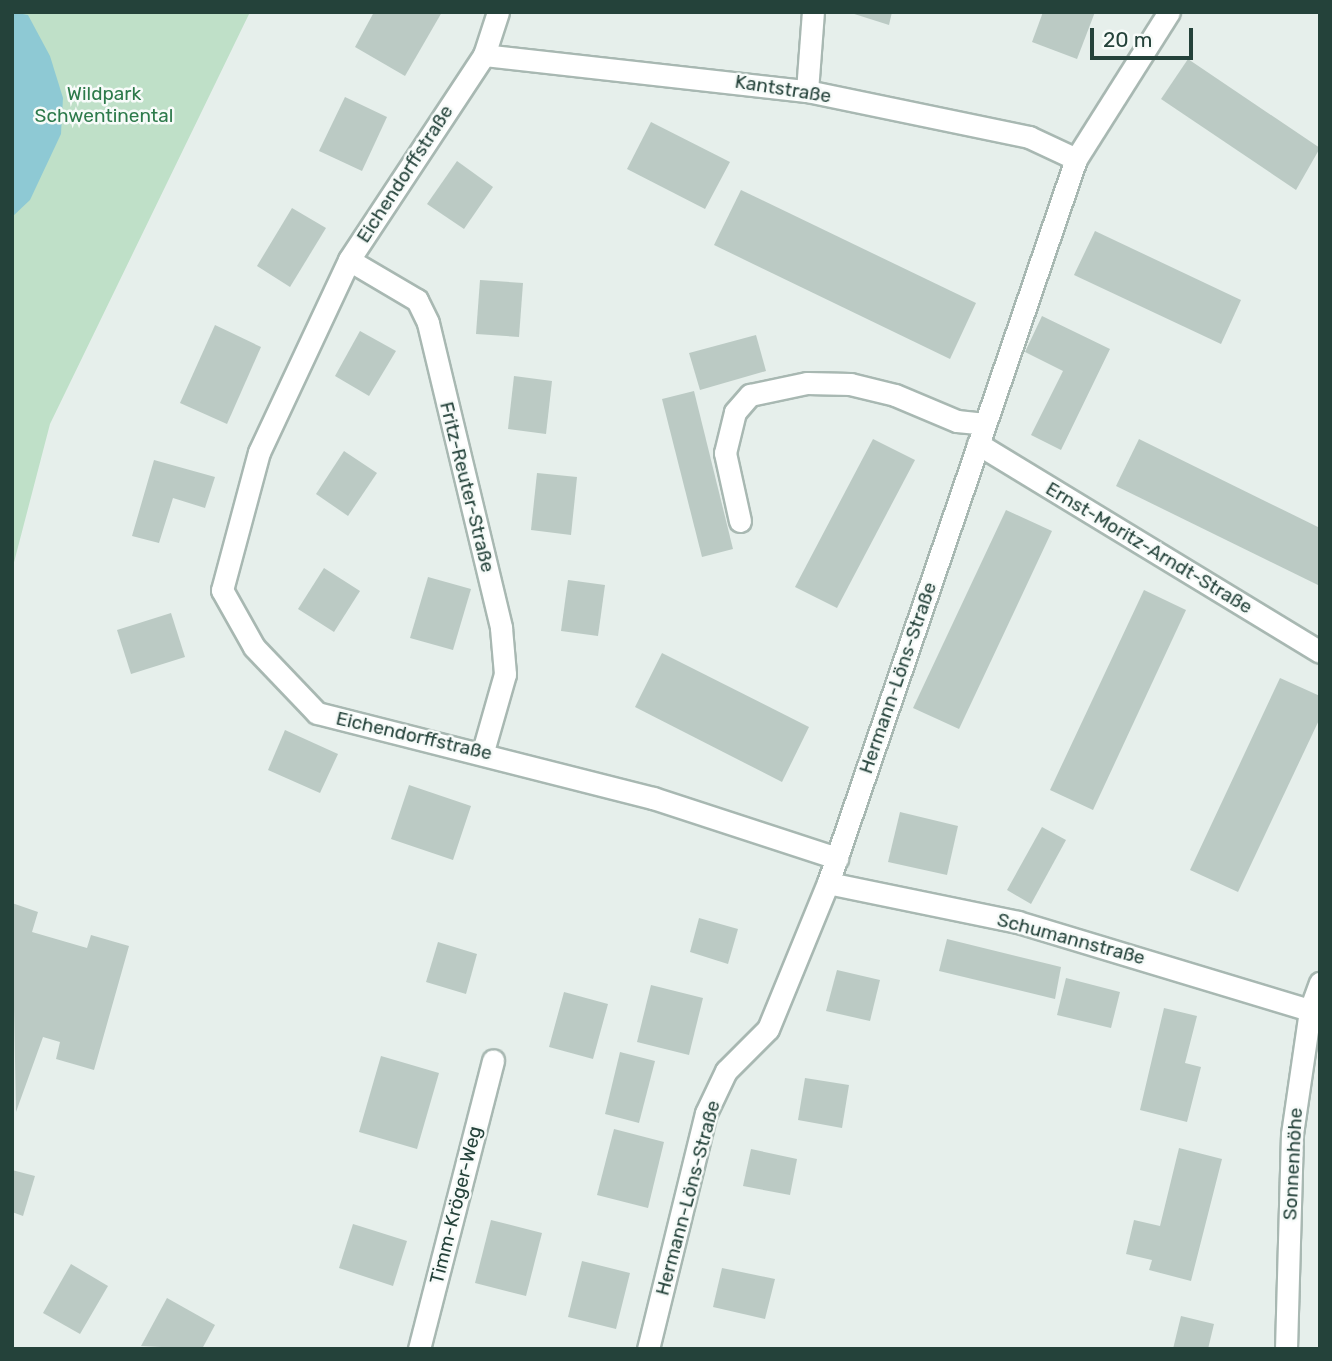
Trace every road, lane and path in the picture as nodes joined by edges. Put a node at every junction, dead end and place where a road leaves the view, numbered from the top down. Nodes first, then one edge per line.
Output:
1 (498, 12) edge
2 (813, 12) edge
3 (1168, 12) edge
4 (484, 55) junction
5 (807, 91) junction
6 (1076, 159) junction
7 (349, 260) junction
8 (985, 424) junction
9 (978, 444) junction
10 (740, 521) dead end
11 (1320, 652) edge
12 (483, 751) junction
13 (836, 858) junction
14 (828, 883) junction
15 (1320, 983) edge
16 (1310, 1010) junction
17 (493, 1060) dead end
18 (419, 1349) edge
19 (648, 1349) edge
20 (1286, 1349) edge

1 - 4 street, Eichendorffstraße
2 - 5 street
3 - 6 street, Hermann-Löns-Straße
4 - 5 street, Kantstraße
4 - 7 street, Eichendorffstraße
5 - 6 street, Kantstraße
6 - 8 street, Hermann-Löns-Straße
7 - 12 street, Fritz-Reuter-Straße
7 - 12 street, Eichendorffstraße
8 - 9 street, Hermann-Löns-Straße
8 - 10 street
9 - 11 street, Ernst-Moritz-Arndt-Straße
9 - 13 street, Hermann-Löns-Straße
12 - 13 street, Eichendorffstraße
13 - 14 street, Hermann-Löns-Straße
14 - 16 street, Schumannstraße
14 - 19 street, Hermann-Löns-Straße
15 - 16 street, Sonnenhöhe
16 - 20 street, Sonnenhöhe
17 - 18 street, Timm-Kröger-Weg

